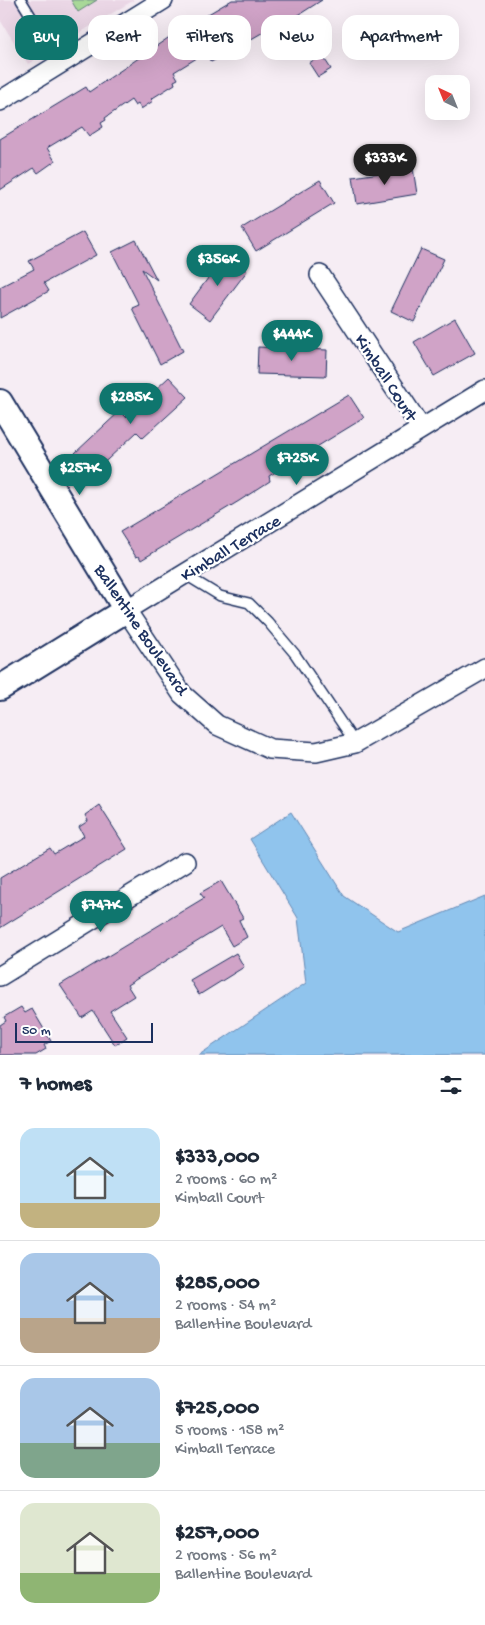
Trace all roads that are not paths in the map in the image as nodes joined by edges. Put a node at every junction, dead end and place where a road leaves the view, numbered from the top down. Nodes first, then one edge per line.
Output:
1 (21, 0) edge
2 (163, 0) edge
3 (60, 63) junction
4 (0, 101) edge
5 (320, 275) dead end
6 (485, 390) edge
7 (0, 402) edge
8 (420, 428) junction
9 (184, 574) junction
10 (126, 610) junction
11 (485, 668) edge
12 (0, 688) edge
13 (355, 743) junction
14 (185, 862) dead end
15 (0, 976) edge

1 - 3 lane
2 - 3 street
3 - 4 street
5 - 8 street, Kimball Court
6 - 8 street, Kimball Terrace
7 - 10 street, Ballentine Boulevard
8 - 9 street, Kimball Terrace
9 - 10 street, Kimball Terrace
9 - 13 lane
10 - 12 street, Kimball Terrace
10 - 13 street, Ballentine Boulevard
11 - 13 street, Ballentine Boulevard
14 - 15 street

